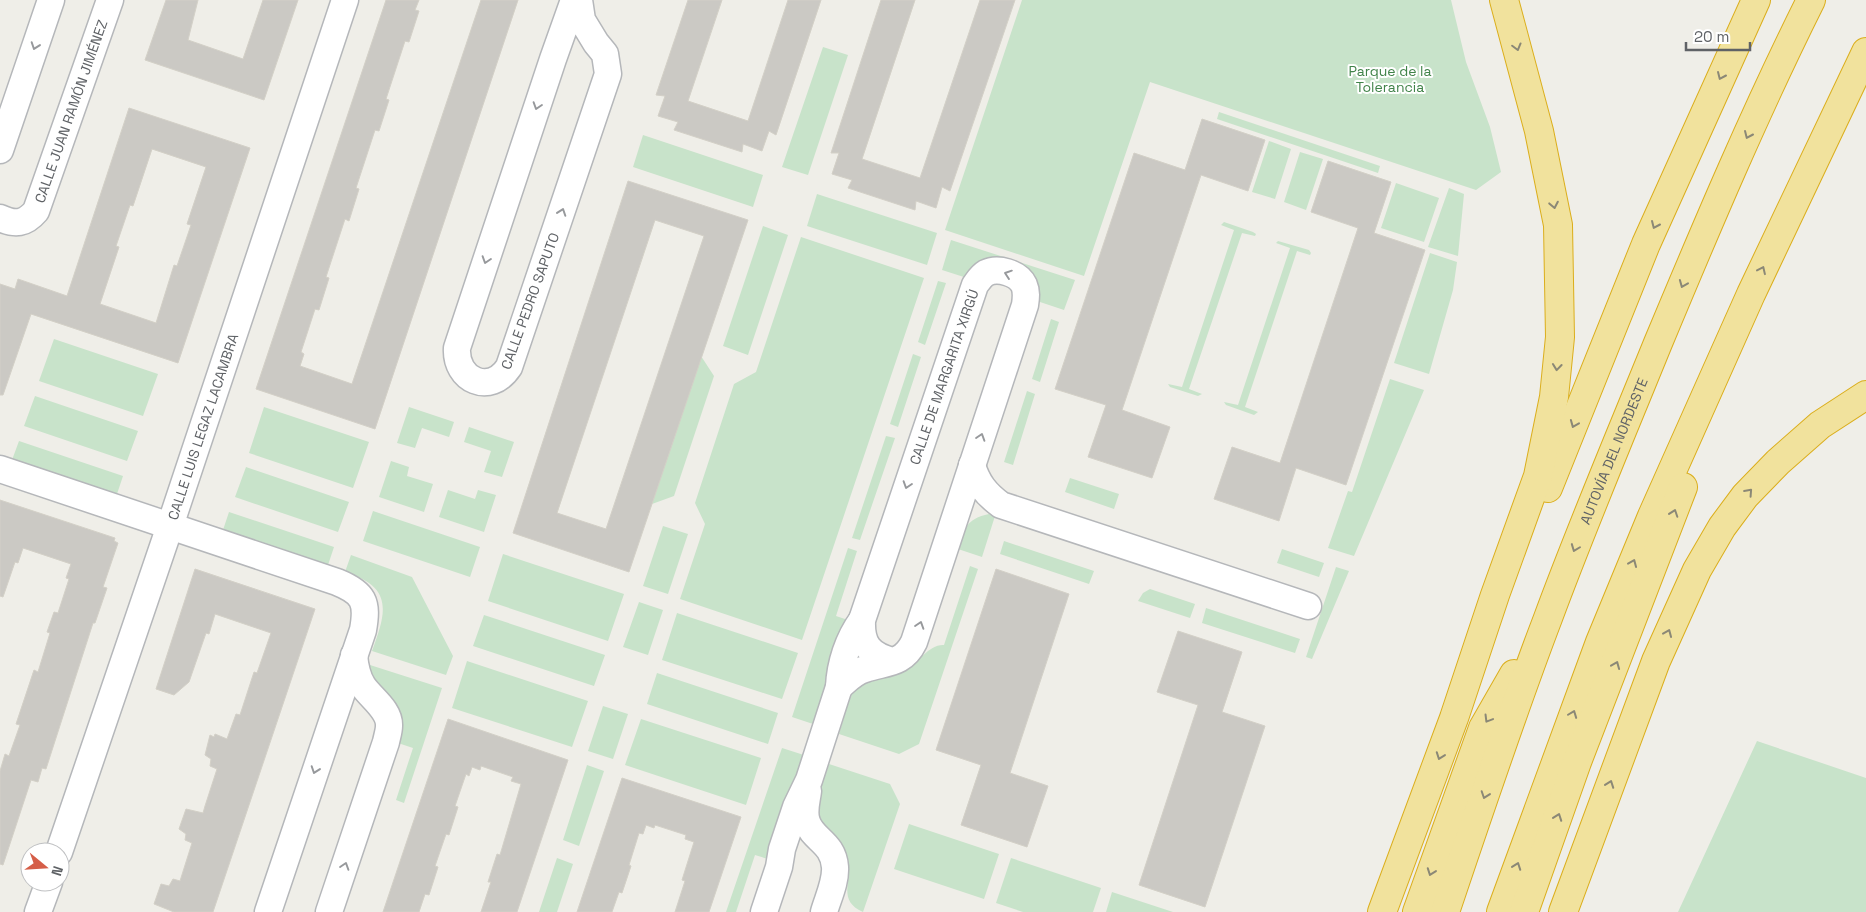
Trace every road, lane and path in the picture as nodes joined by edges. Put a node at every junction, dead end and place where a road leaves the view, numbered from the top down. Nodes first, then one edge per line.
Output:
1 (51, 0) edge
2 (110, 0) edge
3 (345, 0) edge
4 (574, 0) edge
5 (579, 0) edge
6 (1504, 0) edge
7 (1756, 0) edge
8 (1811, 0) edge
9 (596, 43) junction
10 (1866, 52) edge
11 (553, 59) junction
12 (0, 150) edge
13 (0, 218) edge
14 (1751, 294) junction
15 (1866, 395) edge
16 (972, 466) junction
17 (0, 469) edge
18 (1001, 504) junction
19 (170, 526) junction
20 (951, 527) junction
21 (1308, 606) dead end
22 (1548, 617) junction
23 (862, 620) junction
24 (354, 656) junction
25 (893, 661) junction
26 (839, 688) junction
27 (1454, 718) junction
28 (331, 724) junction
29 (390, 726) junction
30 (809, 780) junction
31 (62, 842) edge
32 (831, 853) junction
33 (779, 867) junction
34 (832, 885) junction
35 (45, 892) edge
36 (38, 912) edge
37 (268, 912) edge
38 (329, 912) edge
39 (764, 912) edge
40 (824, 912) edge
41 (846, 912) edge
42 (1382, 912) edge
43 (1417, 912) edge
44 (1445, 912) edge
45 (1501, 912) edge
46 (1524, 912) edge
47 (1563, 912) edge

1 -> 12 street
2 - 13 street, CALLE JUAN RAMÓN JIMÉNEZ
3 - 19 street, CALLE LUIS LEGAZ LACAMBRA
4 - 11 street, CALLE PEDRO SAPUTO
5 - 9 street, CALLE PEDRO SAPUTO
6 -> 27 highway
7 -> 27 highway
8 -> 22 highway, AUTOVÍA DEL NORDESTE
9 - 11 street
11 -> 9 street, CALLE PEDRO SAPUTO
14 -> 10 highway
45 -> 14 highway
46 -> 14 highway
47 -> 15 highway
16 - 18 street, CALLE DE MARGARITA XIRGÚ
16 - 20 street, CALLE DE MARGARITA XIRGÚ
16 -> 23 street, CALLE DE MARGARITA XIRGÚ
17 - 19 street
18 - 20 street, CALLE DE MARGARITA XIRGÚ
18 - 21 street, CALLE DE MARGARITA XIRGÚ
19 - 24 street
19 - 31 street, CALLE LUIS LEGAZ LACAMBRA
25 -> 20 street, CALLE DE MARGARITA XIRGÚ
22 -> 43 highway
22 -> 44 highway, AUTOVÍA DEL NORDESTE
23 - 25 street, CALLE DE MARGARITA XIRGÚ
23 - 26 street, CALLE DE MARGARITA XIRGÚ
24 - 28 street
24 - 29 street
25 - 26 street, CALLE DE MARGARITA XIRGÚ
26 - 30 street, CALLE DE MARGARITA XIRGÚ
27 -> 42 highway
28 - 29 street
28 -> 37 street
38 -> 29 street
30 - 32 street, CALLE DE MARGARITA XIRGÚ
30 - 33 street, CALLE DE MARGARITA XIRGÚ
32 - 33 street, CALLE DE MARGARITA XIRGÚ
32 - 34 street
33 - 39 street, CALLE DE MARGARITA XIRGÚ
34 - 40 street
34 - 41 street
35 - 36 street

